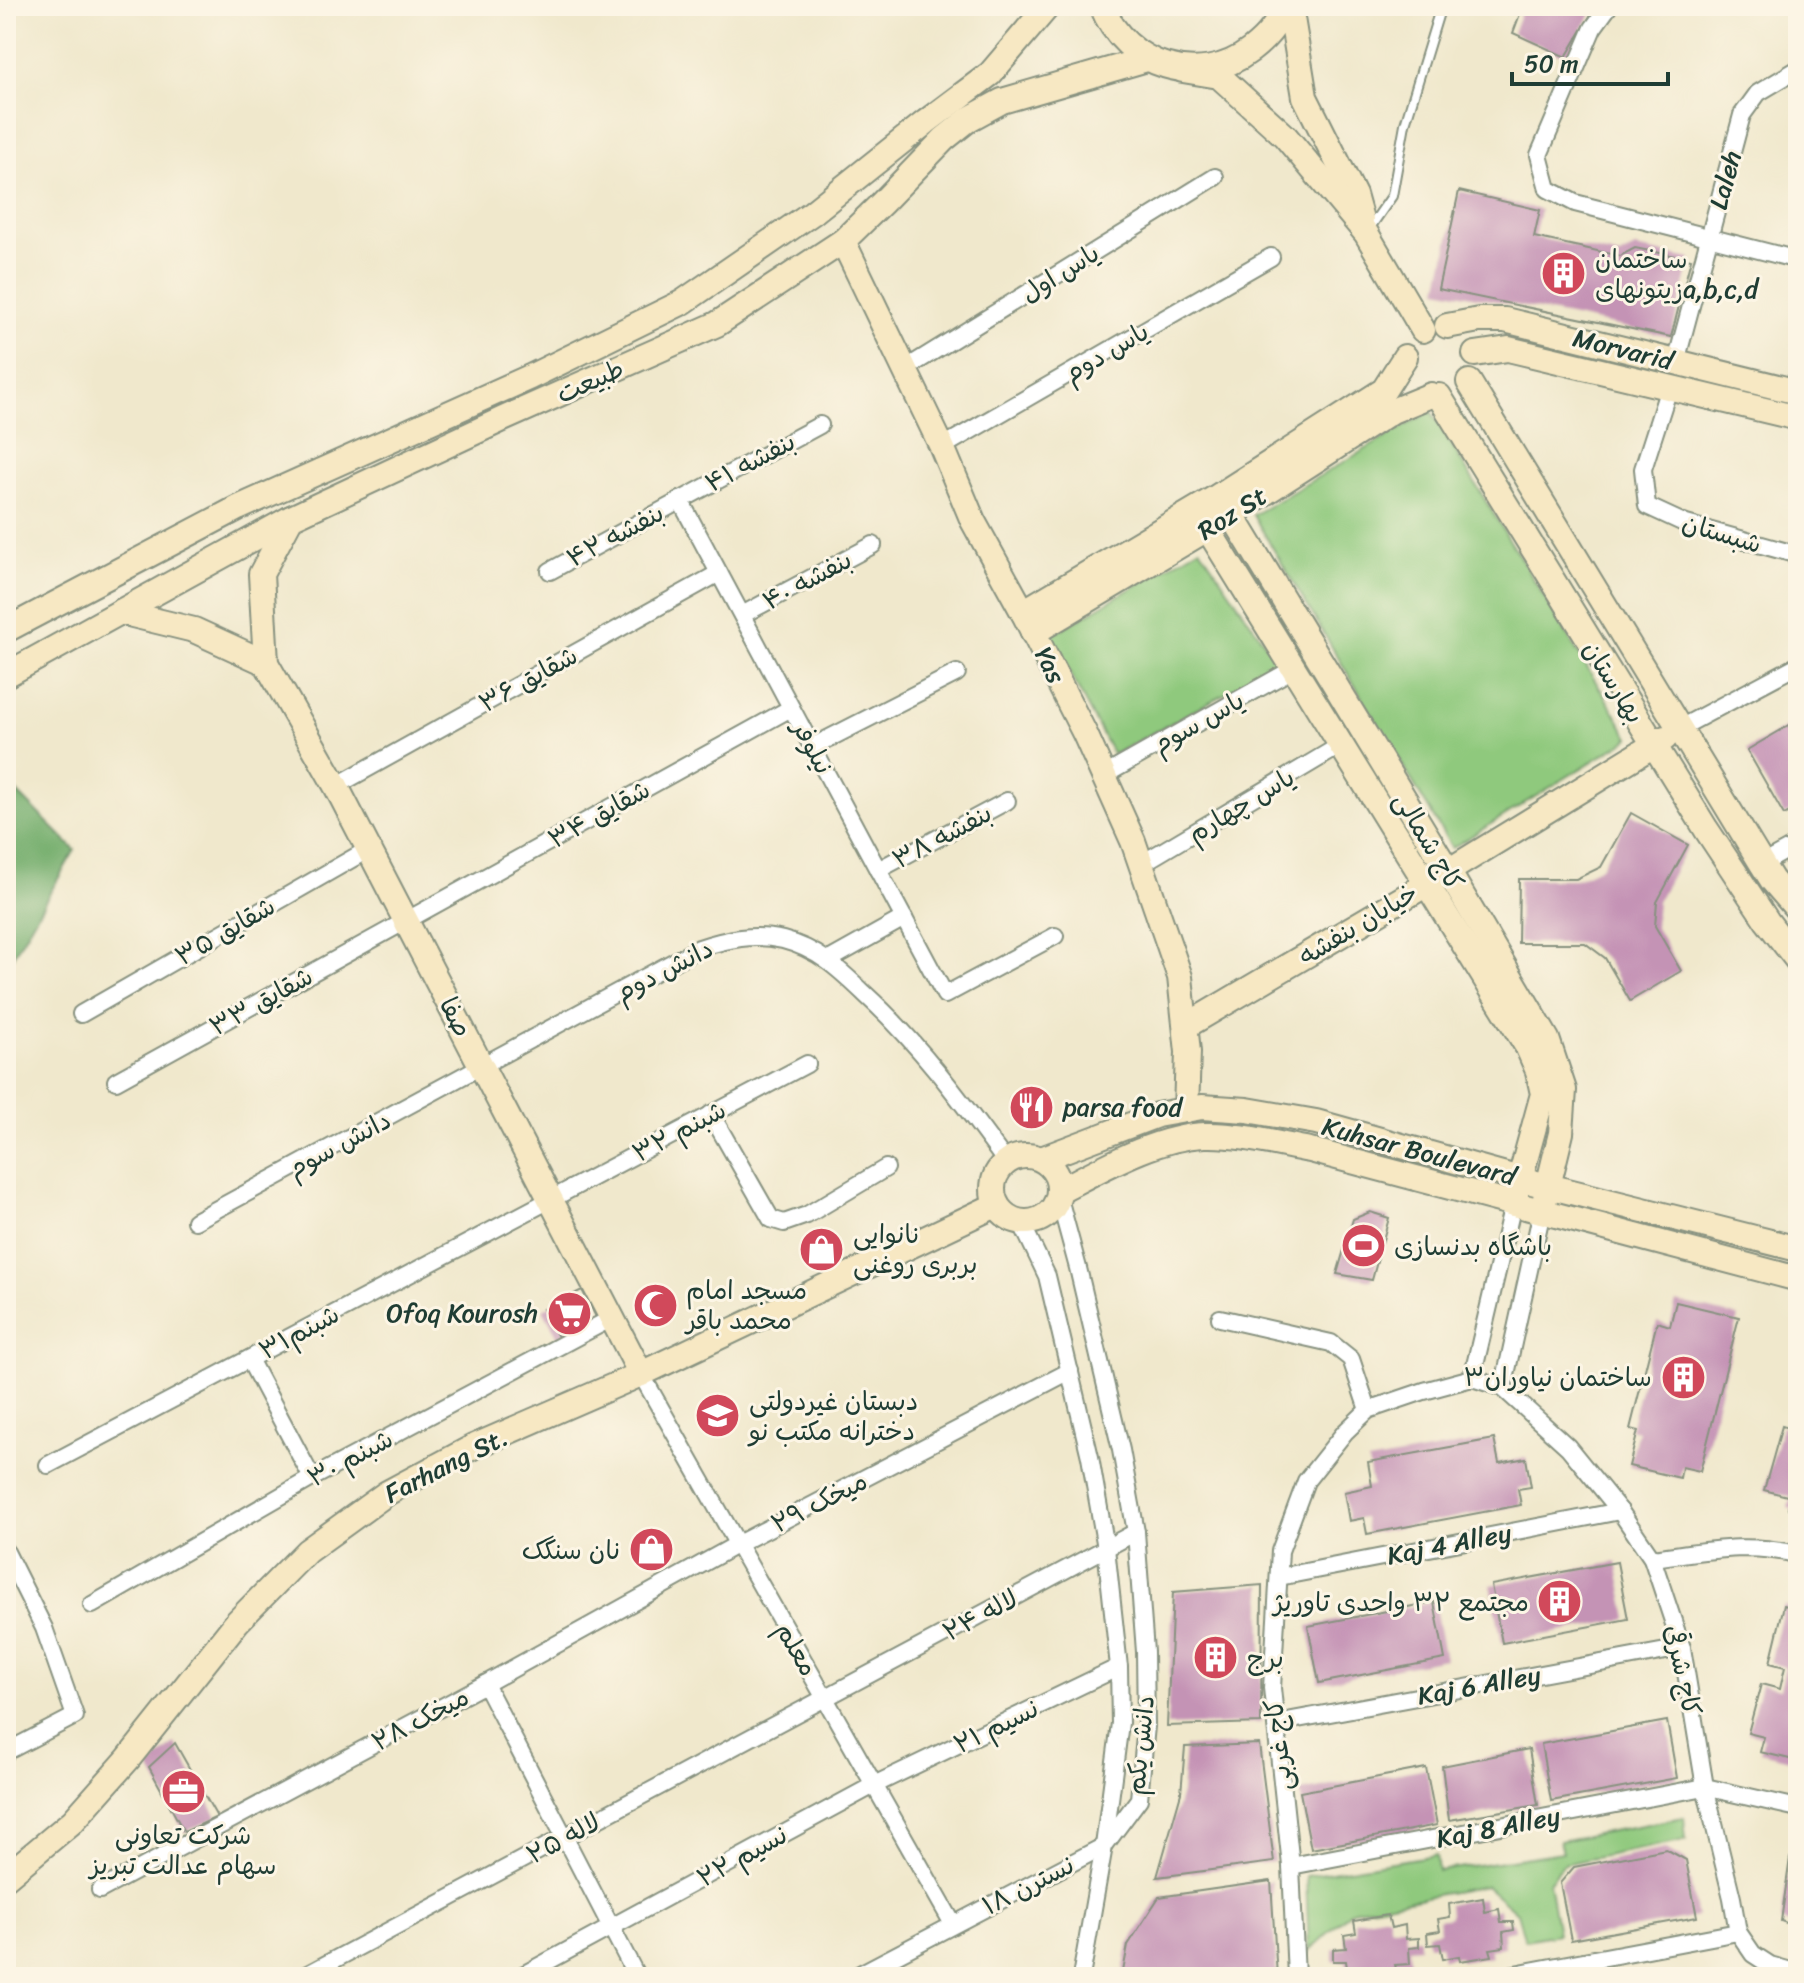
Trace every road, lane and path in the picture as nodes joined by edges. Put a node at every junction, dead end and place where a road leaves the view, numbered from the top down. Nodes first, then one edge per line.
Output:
1 (1048, 6) edge
2 (1102, 6) edge
3 (1284, 6) edge
4 (1290, 6) edge
5 (1441, 6) edge
6 (1609, 6) edge
7 (1147, 59) junction
8 (1798, 69) edge
9 (1183, 70) junction
10 (1215, 177) dead end
11 (1366, 233) junction
12 (1710, 236) junction
13 (843, 241) junction
14 (1271, 257) dead end
15 (1798, 260) edge
16 (1435, 328) junction
17 (1475, 354) junction
18 (1405, 357) junction
19 (1676, 362) junction
20 (905, 369) junction
21 (1469, 382) junction
22 (1669, 388) junction
23 (1798, 392) edge
24 (1435, 396) junction
25 (1798, 418) edge
26 (820, 425) dead end
27 (942, 447) junction
28 (680, 500) junction
29 (1226, 505) junction
30 (291, 518) junction
31 (1201, 519) junction
32 (873, 545) dead end
33 (1798, 555) edge
34 (550, 571) dead end
35 (719, 573) junction
36 (120, 612) junction
37 (742, 615) junction
38 (1028, 622) junction
39 (6, 630) edge
40 (266, 663) junction
41 (1798, 665) edge
42 (1293, 669) junction
43 (957, 673) dead end
44 (6, 675) edge
45 (791, 708) junction
46 (1680, 728) junction
47 (1341, 745) junction
48 (1653, 745) junction
49 (812, 747) junction
50 (1103, 776) junction
51 (336, 786) junction
52 (1007, 801) dead end
53 (1798, 844) edge
54 (369, 849) junction
55 (1141, 864) junction
56 (1762, 864) junction
57 (878, 870) junction
58 (1438, 877) junction
59 (1798, 910) edge
60 (904, 918) junction
61 (406, 921) junction
62 (1055, 936) dead end
63 (829, 960) junction
64 (1798, 961) edge
65 (81, 1014) dead end
66 (1186, 1026) junction
67 (807, 1064) dead end
68 (482, 1066) junction
69 (116, 1081) dead end
70 (1186, 1110) junction
71 (711, 1114) junction
72 (1041, 1159) junction
73 (1006, 1162) junction
74 (886, 1168) dead end
75 (1520, 1179) junction
76 (1547, 1185) junction
77 (1059, 1194) junction
78 (551, 1199) junction
79 (1513, 1204) junction
80 (996, 1205) junction
81 (1542, 1211) junction
82 (195, 1221) dead end
83 (1021, 1222) junction
84 (1798, 1249) edge
85 (1798, 1279) edge
86 (612, 1318) junction
87 (1220, 1318) dead end
88 (249, 1359) junction
89 (1070, 1371) junction
90 (641, 1374) junction
91 (1472, 1378) junction
92 (1503, 1388) junction
93 (1368, 1410) junction
94 (48, 1465) dead end
95 (312, 1478) junction
96 (1620, 1511) junction
97 (1136, 1532) junction
98 (738, 1544) junction
99 (1106, 1548) junction
100 (6, 1552) edge
101 (1798, 1555) edge
102 (1652, 1558) junction
103 (1279, 1577) junction
104 (12, 1578) edge
105 (92, 1605) dead end
106 (1682, 1648) junction
107 (1119, 1667) junction
108 (485, 1684) junction
109 (825, 1698) junction
110 (1276, 1723) junction
111 (6, 1752) edge
112 (874, 1785) junction
113 (1705, 1787) junction
114 (1798, 1808) edge
115 (564, 1837) junction
116 (1104, 1846) junction
117 (1291, 1866) junction
118 (6, 1877) edge
119 (100, 1890) dead end
120 (953, 1924) junction
121 (611, 1927) junction
122 (1738, 1932) junction
123 (1798, 1973) edge
124 (302, 1977) edge
125 (519, 1977) edge
126 (637, 1977) edge
127 (854, 1977) edge
128 (1081, 1977) edge
129 (1296, 1977) edge
130 (1499, 1977) edge

1 - 39 street, طبیعت
2 - 7 street
3 - 9 street
4 - 11 street
5 - 11 lane
6 - 12 street
7 - 9 street
7 - 13 street, طبیعت
8 - 12 street, Laleh
9 - 11 street
10 - 20 street, یاس اول
11 - 16 street
12 - 15 street
12 - 19 street, Laleh
13 - 20 street, Yas
13 - 30 street, طبیعت
14 - 27 street, یاس دوم
16 - 17 street
16 - 18 street
16 - 19 street, Morvarid
17 - 21 street
17 - 22 street, Morvarid
18 - 24 street
18 - 29 street, Roz St
19 - 22 street
19 - 23 street, Morvarid
20 - 27 street, Yas
21 - 24 street
21 - 46 street, بهارستان
22 - 25 street, Morvarid
22 - 33 street, شبستان
24 - 29 street, Roz St
24 - 48 street, بهارستان
26 - 28 street, بنفشه ۴۱
27 - 38 street, Yas
28 - 34 street, بنفشه ۴۲
28 - 35 street, نیلوفر
29 - 31 street, Roz St
29 - 58 street, کاج شمالی
30 - 36 street, طبیعت
30 - 40 street
31 - 38 street, Roz St
31 - 42 street, کاج شمالی
32 - 37 street, بنفشه ۴۰
35 - 37 street, نیلوفر
35 - 51 street, شقایق ۳۶
36 - 40 street
36 - 44 street, طبیعت
37 - 45 street, نیلوفر
38 - 50 street, Yas
40 - 51 street, صفا
41 - 46 street
42 - 47 street, کاج شمالی
42 - 50 street, یاس سوم
43 - 49 street
45 - 49 street, نیلوفر
45 - 61 street, شقایق ۳۴
46 - 48 street, خیابان بنفشه
46 - 56 street, بهارستان
47 - 55 street, یاس چهارم
47 - 58 street, کاج شمالی
48 - 58 street, خیابان بنفشه
48 - 64 street, بهارستان
49 - 57 street, نیلوفر
50 - 55 street, Yas
51 - 54 street, صفا
52 - 57 street, بنفشه ۳۸
53 - 56 street
54 - 61 street, صفا
54 - 65 street, شقایق ۳۵
55 - 66 street, Yas
56 - 59 street, بهارستان
57 - 60 street, نیلوفر
58 - 66 street, خیابان بنفشه
58 - 75 street, کاج شمالی
58 - 76 street, کاج شمالی
60 - 62 street, نیلوفر
60 - 63 street
61 - 68 street, صفا
61 - 69 street, شقایق ۳۳
63 - 68 street, دانش دوم
63 - 73 street, دانش دوم
66 - 70 street, Yas
67 - 71 street, شبنم ۳۲
68 - 78 street, صفا
68 - 82 street, دانش سوم
70 - 72 street, Kuhsar Boulevard
70 - 75 street, Kuhsar Boulevard
71 - 74 street
71 - 78 street, شبنم ۳۲
72 - 73 street
72 - 77 street
73 - 80 street
75 - 76 street, Kuhsar Boulevard
75 - 79 street, کاج شمالی
76 - 81 street, کاج شمالی
76 - 84 street, Kuhsar Boulevard
77 - 79 street, Kuhsar Boulevard
77 - 83 street
77 - 97 street, دانش یکم
78 - 86 street, صفا
78 - 88 street, شبنم۳۱
79 - 81 street, Kuhsar Boulevard
79 - 91 street
80 - 83 street
80 - 90 street, Farhang St.
81 - 85 street, Kuhsar Boulevard
81 - 92 street
83 - 89 street, دانش یکم
86 - 90 street, صفا
86 - 95 street, شبنم ۳۰
87 - 93 street
88 - 94 street, شبنم۳۱
88 - 95 street
89 - 98 street, میخک ۲۹
89 - 99 street, دانش یکم
90 - 98 street, معلم
90 - 118 street, Farhang St.
91 - 92 street
91 - 93 street, کاج غربی
92 - 96 street, کاج شرقی
93 - 103 street, کاج غربی
95 - 105 street, شبنم ۳۰
96 - 102 street, کاج شرقی
96 - 103 street, Kaj 4 Alley
97 - 99 street, لاله ۲۴
97 - 116 street, دانش یکم
98 - 108 street, میخک ۲۸
98 - 109 street, معلم
99 - 107 street, دانش یکم
99 - 109 street, لاله ۲۴
100 - 104 street
101 - 102 street
102 - 106 street, کاج شرقی
103 - 110 street, کاج غربی
104 - 111 street
106 - 110 street, Kaj 6 Alley
106 - 113 street, کاج شرقی
107 - 112 street, نسیم ۲۱
107 - 116 street, دانش یکم
108 - 115 street
108 - 119 street, میخک ۲۸
109 - 112 street, معلم
109 - 115 street, لاله ۲۵
110 - 117 street, کاج غربی
112 - 120 street, معلم
112 - 121 street, نسیم ۲۲
113 - 114 street
113 - 117 street, Kaj 8 Alley
113 - 122 street, کاج شرقی
115 - 121 street
115 - 124 street, لاله ۲۵
116 - 120 street, نسترن ۱۸
116 - 128 street
117 - 129 street, کاج غربی
120 - 127 street, نسترن ۱۸
121 - 125 street, نسیم ۲۲
121 - 126 street
122 - 123 street
122 - 130 street

